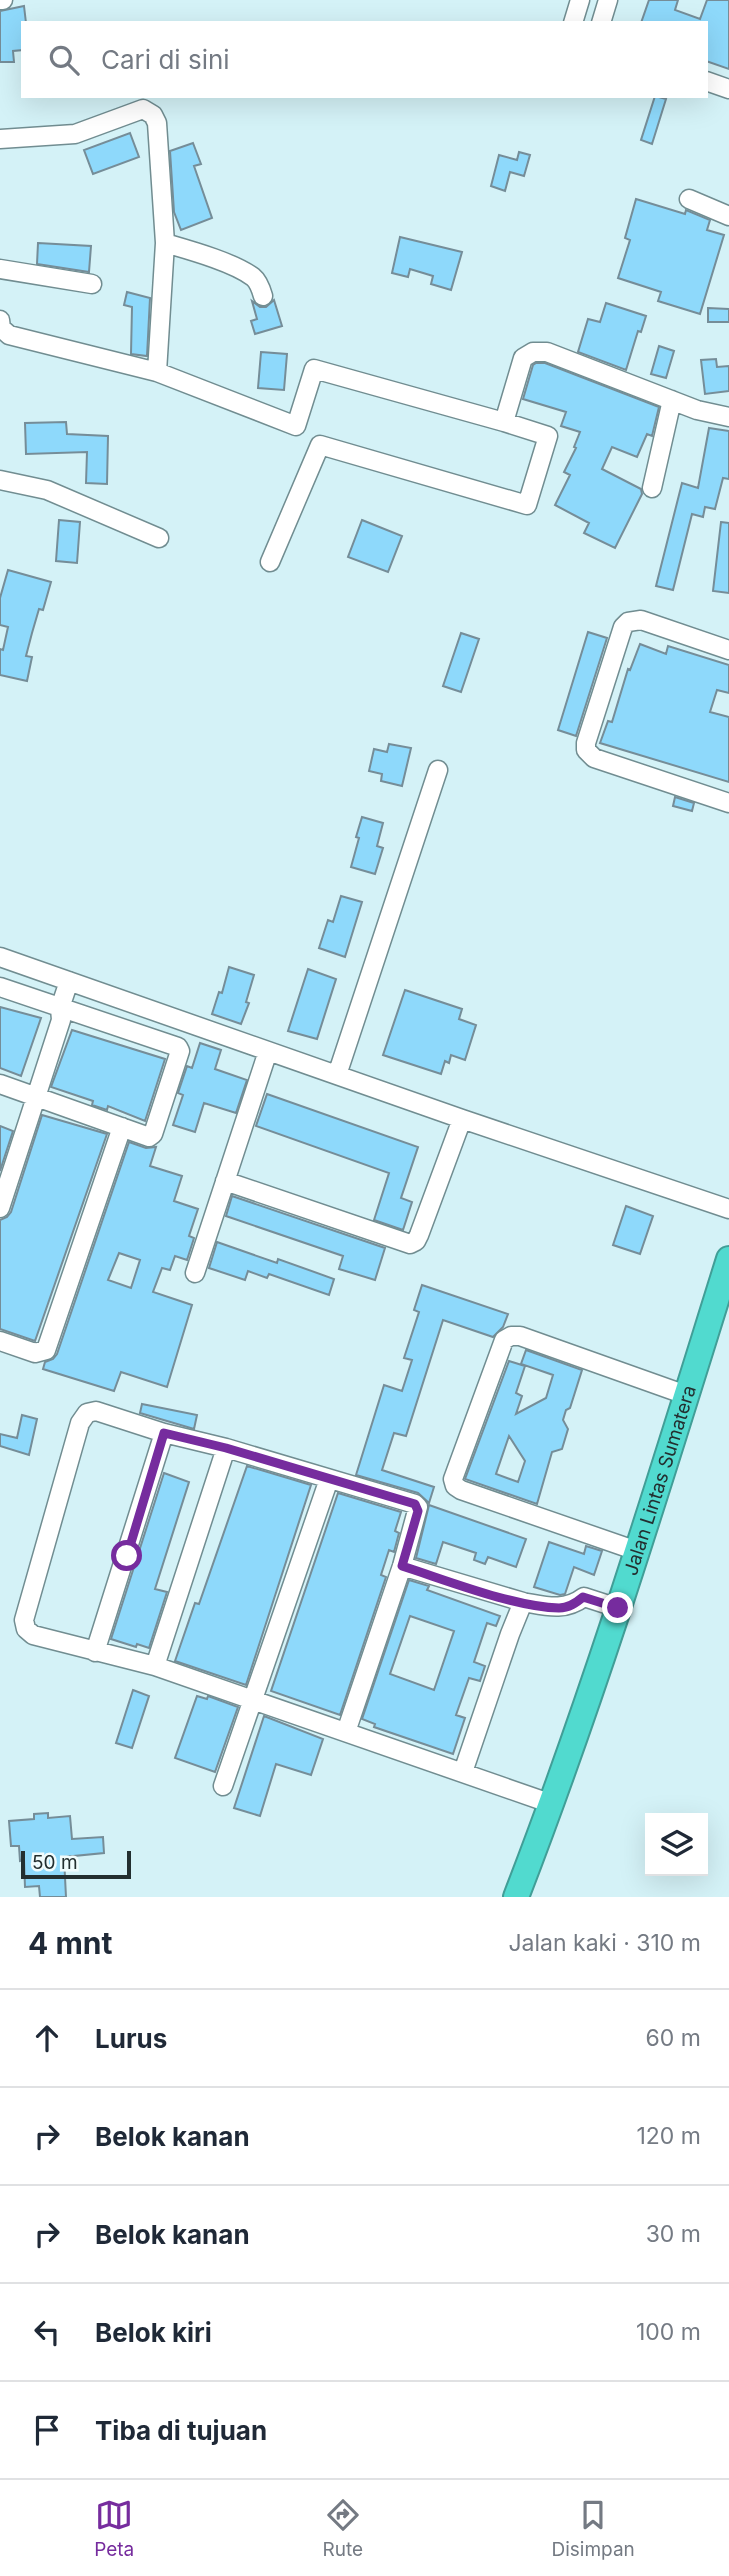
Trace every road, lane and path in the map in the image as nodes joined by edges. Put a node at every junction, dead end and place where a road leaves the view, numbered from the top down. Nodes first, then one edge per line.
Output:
1 (580, 0) edge
2 (608, 0) edge
3 (574, 21) edge
4 (602, 21) edge
5 (708, 82) edge
6 (729, 89) edge
7 (0, 139) edge
8 (689, 199) dead end
9 (729, 216) edge
10 (165, 243) junction
11 (0, 269) edge
12 (92, 284) dead end
13 (263, 296) dead end
14 (0, 320) edge
15 (157, 372) junction
16 (673, 400) junction
17 (729, 417) edge
18 (503, 422) junction
19 (296, 426) junction
20 (320, 445) junction
21 (0, 480) edge
22 (652, 488) dead end
23 (159, 538) dead end
24 (270, 562) dead end
25 (729, 650) edge
26 (439, 770) dead end
27 (729, 803) edge
28 (0, 957) edge
29 (69, 981) junction
30 (0, 986) edge
31 (60, 1008) junction
32 (268, 1051) junction
33 (337, 1075) junction
34 (0, 1084) edge
35 (32, 1096) junction
36 (462, 1119) junction
37 (121, 1127) junction
38 (0, 1174) edge
39 (226, 1181) junction
40 (0, 1208) edge
41 (729, 1209) edge
42 (729, 1259) edge
43 (195, 1273) dead end
44 (0, 1341) edge
45 (686, 1395) junction
46 (164, 1433) junction
47 (226, 1448) junction
48 (329, 1479) junction
49 (637, 1551) junction
50 (402, 1566) junction
51 (523, 1602) junction
52 (618, 1608) junction
53 (95, 1652) junction
54 (155, 1666) junction
55 (253, 1700) junction
56 (346, 1732) junction
57 (463, 1772) junction
58 (223, 1786) dead end
59 (552, 1804) junction
60 (516, 1897) edge

1 - 3 street
2 - 4 street
5 - 6 street
7 - 10 street
8 - 9 street
10 - 13 street
10 - 15 street
11 - 12 street
14 - 15 street
15 - 19 street
16 - 17 street
16 - 18 street
16 - 22 street
18 - 19 street
18 - 20 street
19 - 20 street
20 - 24 street
21 - 23 street
25 - 27 street
26 - 33 street
28 - 29 street
29 - 31 street
29 - 32 street
30 - 31 street
31 - 35 street
31 - 37 street
32 - 33 street
32 - 39 street
33 - 36 street
34 - 35 street
35 - 37 street
35 - 38 street
35 - 40 street
36 - 39 street
36 - 41 street
37 - 44 street
39 - 43 street
42 - 45 highway, Jalan Lintas Sumatera
45 - 49 highway, Jalan Lintas Sumatera
45 - 49 street
46 - 47 street
46 - 53 street
46 - 53 street
47 - 48 street
47 - 54 street
48 - 50 street
48 - 55 street
49 - 52 highway, Jalan Lintas Sumatera
50 - 51 street
50 - 56 street
51 - 52 street
51 - 57 street
52 - 59 highway, Jalan Lintas Sumatera
53 - 54 street
54 - 55 street
55 - 56 street
55 - 58 street
56 - 57 street
57 - 59 street
59 - 60 highway, Jalan Lintas Sumatera

